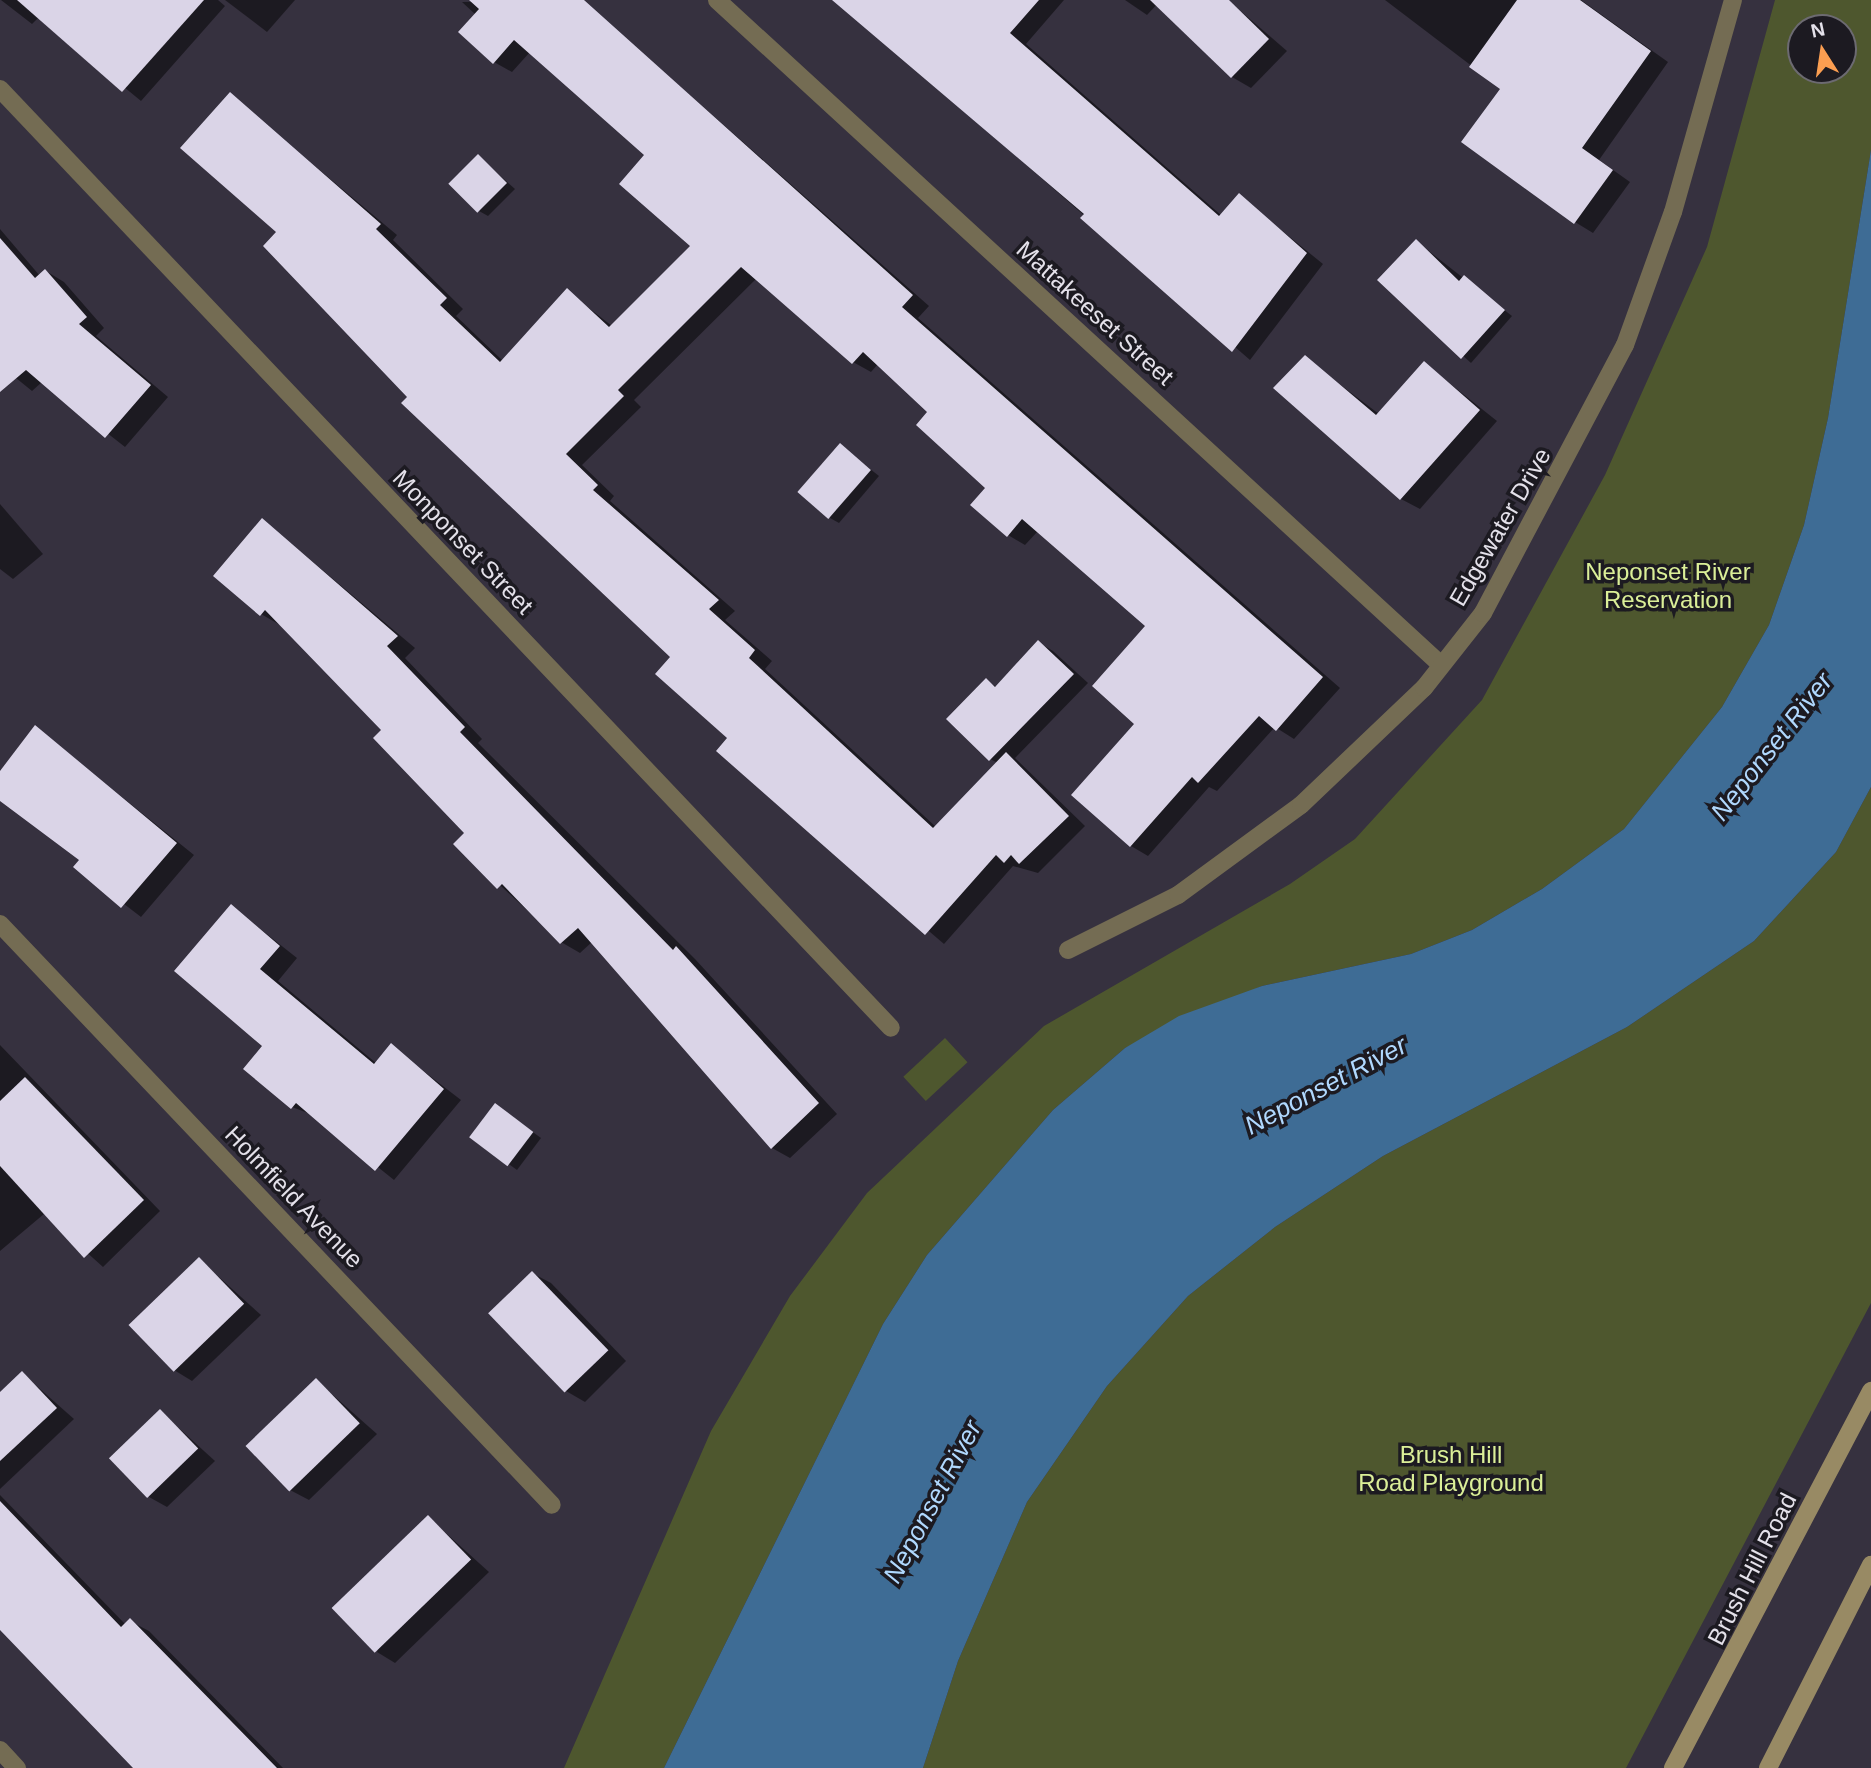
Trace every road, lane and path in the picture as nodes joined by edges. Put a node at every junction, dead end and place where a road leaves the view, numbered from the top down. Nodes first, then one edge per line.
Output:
1 (717, 0) edge
2 (1733, 0) edge
3 (0, 89) edge
4 (1439, 663) junction
5 (0, 924) edge
6 (1068, 950) dead end
7 (891, 1028) dead end
8 (1871, 1391) edge
9 (552, 1505) dead end
10 (1871, 1565) edge
11 (0, 1750) edge
12 (17, 1768) edge
13 (1673, 1768) edge
14 (1768, 1768) edge

1 - 4 street, Mattakeeset Street
2 - 4 street, Edgewater Drive
3 - 7 street, Monponset Street
4 - 6 street, Edgewater Drive
5 - 9 street, Holmfield Avenue
8 - 13 main road, Brush Hill Road
10 - 14 main road
11 - 12 street

